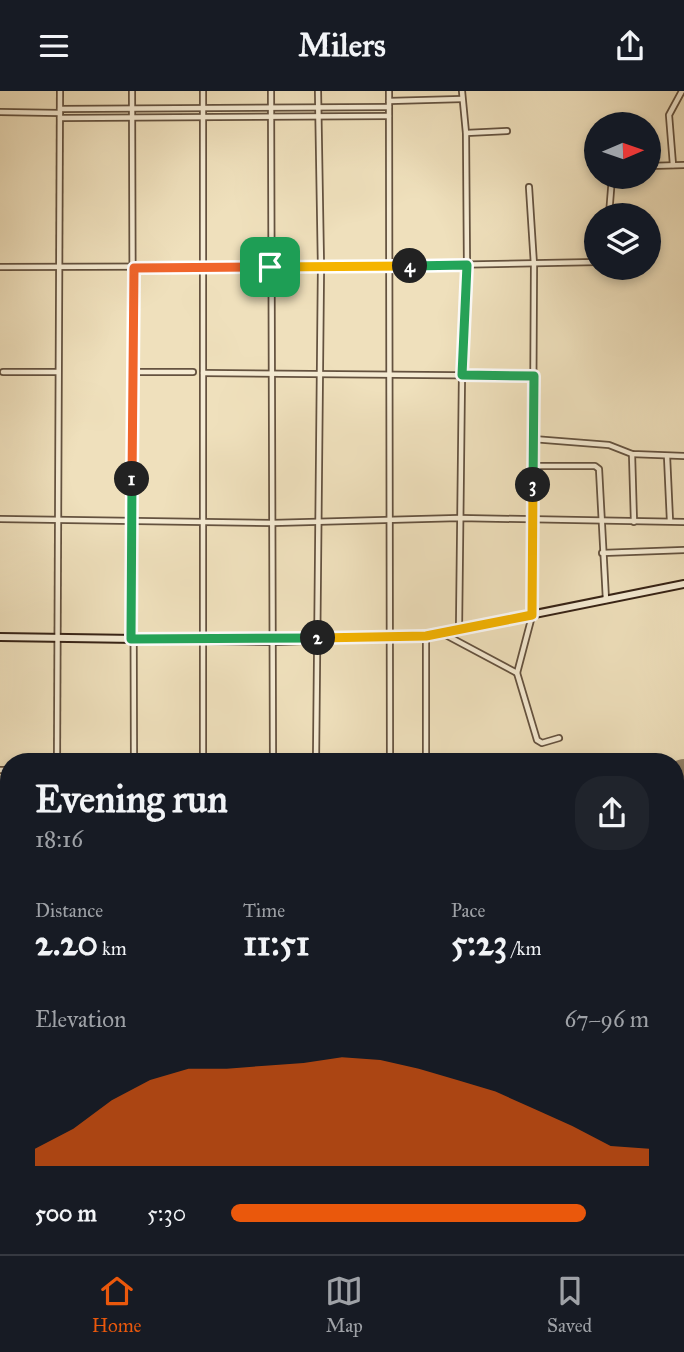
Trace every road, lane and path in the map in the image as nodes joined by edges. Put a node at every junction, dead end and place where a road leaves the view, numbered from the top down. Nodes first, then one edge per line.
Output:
1 (60, 91) edge
2 (132, 91) edge
3 (203, 91) edge
4 (271, 91) edge
5 (318, 91) edge
6 (390, 91) edge
7 (462, 91) edge
8 (682, 91) edge
9 (462, 99) junction
10 (389, 104) junction
11 (203, 107) junction
12 (272, 107) junction
13 (318, 107) junction
14 (132, 109) junction
15 (0, 112) edge
16 (60, 113) junction
17 (318, 116) junction
18 (389, 116) junction
19 (132, 118) junction
20 (204, 118) junction
21 (272, 118) junction
22 (507, 131) dead end
23 (466, 133) junction
24 (662, 165) edge
25 (673, 165) junction
26 (684, 165) edge
27 (529, 187) dead end
28 (584, 263) edge
29 (467, 265) junction
30 (534, 265) junction
31 (0, 267) edge
32 (202, 267) junction
33 (270, 267) junction
34 (321, 267) junction
35 (390, 267) junction
36 (58, 268) junction
37 (134, 268) junction
38 (3, 372) dead end
39 (58, 372) junction
40 (134, 372) junction
41 (193, 372) dead end
42 (204, 373) junction
43 (272, 374) junction
44 (321, 374) junction
45 (390, 375) junction
46 (462, 375) junction
47 (534, 376) junction
48 (533, 439) junction
49 (632, 454) junction
50 (667, 456) junction
51 (684, 456) edge
52 (533, 466) junction
53 (459, 518) junction
54 (0, 519) edge
55 (59, 520) junction
56 (532, 520) junction
57 (201, 521) junction
58 (317, 521) junction
59 (390, 521) junction
60 (684, 521) edge
61 (131, 522) junction
62 (600, 522) junction
63 (634, 522) junction
64 (670, 522) junction
65 (272, 523) junction
66 (684, 550) edge
67 (602, 552) junction
68 (684, 584) edge
69 (606, 600) junction
70 (532, 615) junction
71 (459, 629) junction
72 (442, 633) junction
73 (426, 636) junction
74 (0, 637) edge
75 (317, 638) junction
76 (390, 638) junction
77 (57, 639) junction
78 (131, 639) junction
79 (202, 639) junction
80 (273, 641) junction
81 (517, 673) junction
82 (559, 738) dead end
83 (57, 753) edge
84 (134, 753) edge
85 (203, 753) edge
86 (273, 753) edge
87 (316, 753) edge
88 (390, 753) edge
89 (426, 753) edge

1 - 16 street
2 - 14 street
3 - 11 street
4 - 12 street
5 - 13 street
6 - 10 street
7 - 9 street
8 - 25 street
9 - 10 street
9 - 23 street
10 - 13 street
10 - 18 street
11 - 12 street
11 - 14 street
11 - 20 street
12 - 13 street
12 - 21 street
13 - 17 street
14 - 16 street
14 - 19 street
15 - 16 street
16 - 19 street
16 - 36 street
17 - 18 street
17 - 21 street
17 - 34 street
18 - 35 street
19 - 20 street
19 - 37 street
20 - 21 street
20 - 32 street
21 - 33 street
22 - 23 street
23 - 29 street
24 - 25 street
25 - 26 street
27 - 30 street
28 - 30 street
29 - 30 street
29 - 35 street
29 - 46 street
30 - 47 street
31 - 36 street
32 - 33 street
32 - 37 street
32 - 42 street
33 - 34 street
33 - 43 street
34 - 35 street
34 - 44 street
35 - 45 street
36 - 37 street
36 - 39 street
37 - 40 street
38 - 39 street
39 - 55 street
40 - 41 street
40 - 61 street
42 - 43 street
42 - 57 street
43 - 44 street
43 - 65 street
44 - 45 street
44 - 58 street
45 - 46 street
45 - 59 street
46 - 47 street
46 - 53 street
47 - 48 street
48 - 49 street
48 - 52 street
49 - 50 street
49 - 63 street
50 - 51 street
50 - 64 street
52 - 56 street
52 - 62 street
53 - 56 street
53 - 59 street
53 - 71 street
54 - 55 street
55 - 61 street
55 - 77 street
56 - 62 street
56 - 70 street
57 - 61 street
57 - 65 street
57 - 79 street
58 - 59 street
58 - 65 street
58 - 75 street
59 - 76 street
60 - 64 street
61 - 78 street
62 - 63 street
62 - 67 street
63 - 64 street
65 - 80 street
66 - 67 street
67 - 69 street
68 - 69 street
69 - 70 street
70 - 71 street
70 - 81 street
71 - 72 street
72 - 73 street
72 - 81 street
73 - 76 street
73 - 89 street
74 - 77 street
75 - 76 street
75 - 80 street
75 - 87 street
76 - 88 street
77 - 78 street
77 - 83 street
78 - 79 street
78 - 84 street
79 - 80 street
79 - 85 street
80 - 86 street
81 - 82 street

